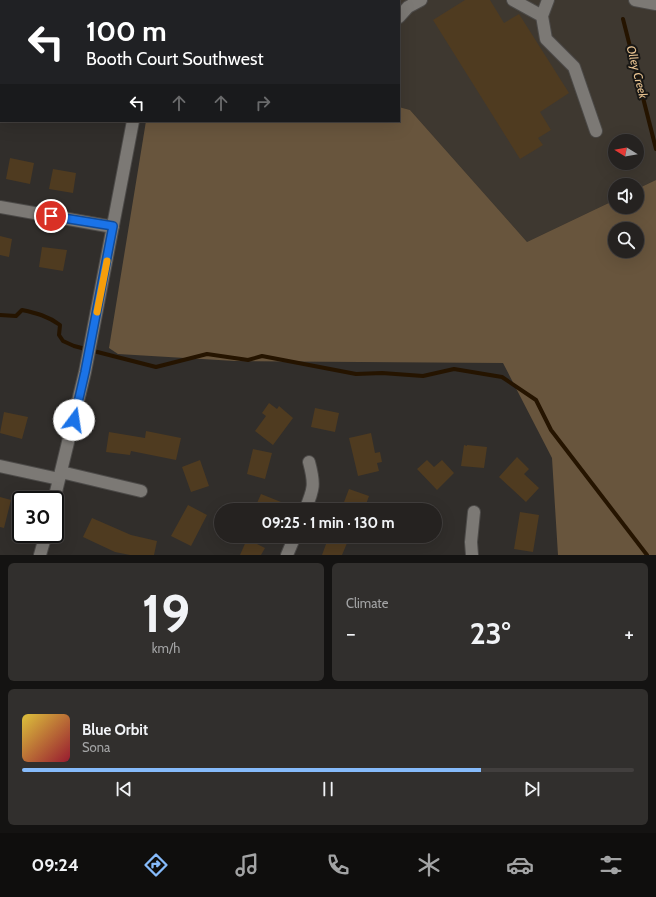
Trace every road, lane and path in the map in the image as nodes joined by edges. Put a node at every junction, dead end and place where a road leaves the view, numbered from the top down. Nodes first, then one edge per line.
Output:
1 (421, 0) edge
2 (513, 0) edge
3 (548, 0) edge
4 (635, 0) edge
5 (656, 4) edge
6 (400, 16) edge
7 (542, 16) junction
8 (133, 122) edge
9 (596, 131) dead end
10 (0, 207) edge
11 (113, 226) junction
12 (309, 462) dead end
13 (0, 466) edge
14 (60, 476) junction
15 (56, 491) edge
16 (141, 491) dead end
17 (308, 503) edge
18 (474, 512) dead end
19 (43, 543) edge
20 (292, 543) edge
21 (40, 555) edge
22 (287, 555) edge
23 (472, 555) edge

1 - 6 street
2 - 7 street
3 - 7 street
4 - 5 street
7 - 9 street
8 - 11 street
10 - 11 street
11 - 14 street
12 - 17 street
13 - 14 street
14 - 15 street
14 - 16 street
18 - 23 street
19 - 21 street
20 - 22 street

